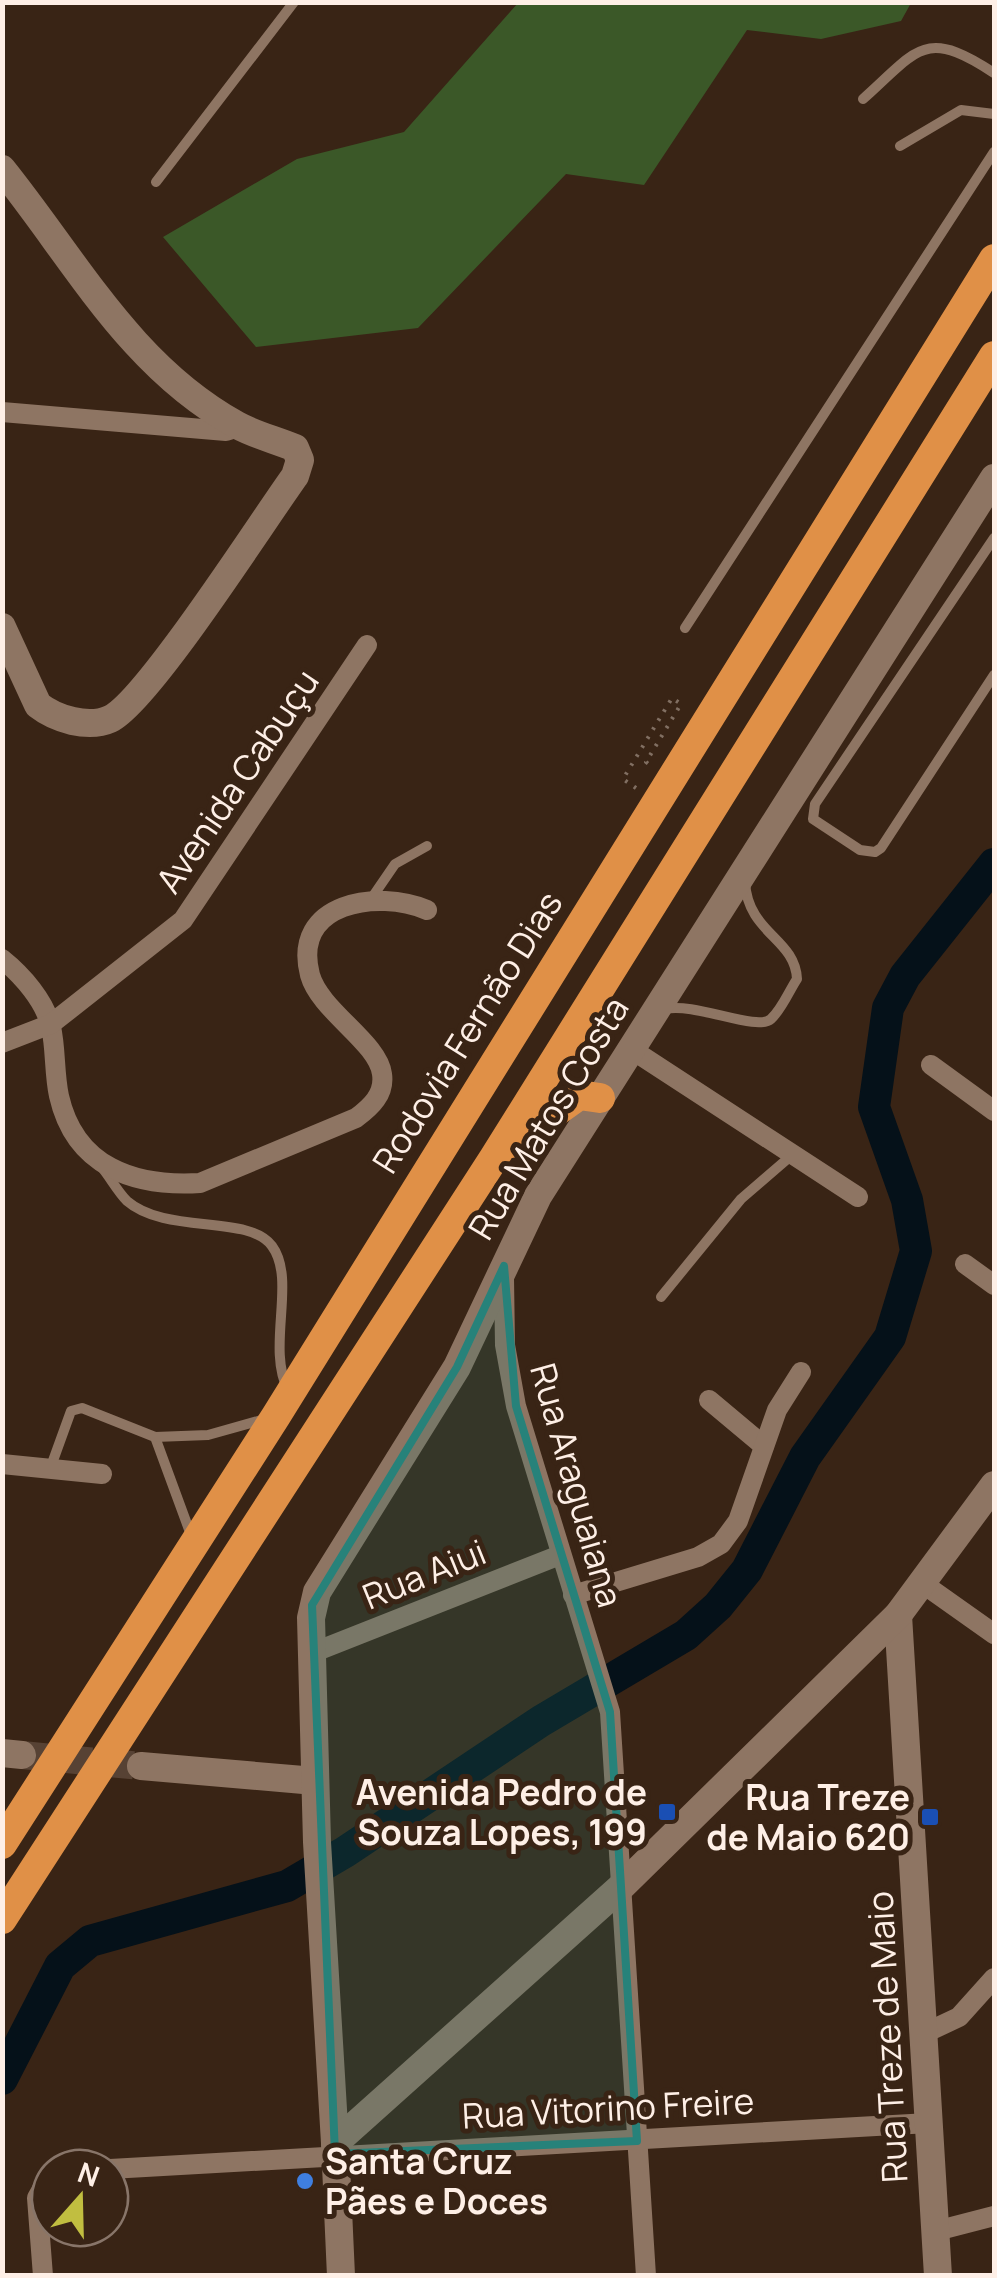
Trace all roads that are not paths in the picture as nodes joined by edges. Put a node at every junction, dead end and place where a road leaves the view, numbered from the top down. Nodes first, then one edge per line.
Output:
1 (294, 2) edge
2 (994, 74) edge
3 (863, 100) dead end
4 (994, 114) edge
5 (900, 146) dead end
6 (994, 152) edge
7 (2, 169) edge
8 (156, 182) dead end
9 (994, 259) edge
10 (994, 356) edge
11 (2, 412) edge
12 (240, 427) junction
13 (994, 478) edge
14 (994, 538) edge
15 (2, 627) edge
16 (685, 628) dead end
17 (367, 645) dead end
18 (994, 676) edge
19 (427, 846) dead end
20 (744, 868) junction
21 (372, 899) junction
22 (428, 910) dead end
23 (2, 959) edge
24 (654, 1012) junction
25 (50, 1024) junction
26 (2, 1043) edge
27 (631, 1050) junction
28 (931, 1065) dead end
29 (600, 1098) junction
30 (994, 1111) edge
31 (793, 1154) junction
32 (494, 1158) junction
33 (100, 1164) junction
34 (858, 1197) dead end
35 (965, 1264) dead end
36 (504, 1266) junction
37 (994, 1285) edge
38 (661, 1297) dead end
39 (801, 1372) dead end
40 (709, 1400) dead end
41 (283, 1405) junction
42 (155, 1437) junction
43 (764, 1446) junction
44 (2, 1464) edge
45 (50, 1469) junction
46 (102, 1474) dead end
47 (994, 1486) edge
48 (194, 1544) junction
49 (560, 1555) junction
50 (922, 1583) junction
51 (573, 1595) junction
52 (898, 1615) junction
53 (994, 1634) edge
54 (312, 1654) junction
55 (141, 1766) tunnel mouth
56 (315, 1781) junction
57 (2, 1844) edge
58 (620, 1887) junction
59 (2, 1919) edge
60 (994, 1978) edge
61 (925, 2033) junction
62 (929, 2123) junction
63 (636, 2140) junction
64 (335, 2148) junction
65 (130, 2167) edge
66 (994, 2216) edge
67 (936, 2231) junction
68 (41, 2248) edge
69 (43, 2276) edge
70 (341, 2276) edge
71 (646, 2276) edge
72 (938, 2276) edge

1 - 8 lane
2 - 3 lane
4 - 5 lane
6 - 16 lane
7 - 12 street
9 - 41 highway, Rodovia Fernão Dias
10 - 32 highway
11 - 12 street
12 - 15 street
13 - 20 street, Rua Matos Costa
14 - 18 lane
17 - 25 street, Avenida Cabuçu
19 - 21 lane
20 - 24 street, Rua Matos Costa
20 - 24 lane
21 - 22 street
21 - 33 street
23 - 25 street
24 - 27 street, Rua Matos Costa
25 - 26 street, Avenida Cabuçu
25 - 33 street
27 - 29 street, Rua Matos Costa
27 - 31 street
28 - 30 street
29 - 32 highway
29 - 36 street, Rua Matos Costa
31 - 34 street
31 - 38 lane
32 - 59 highway
33 - 41 lane
35 - 37 street
36 - 49 street, Rua Araguaiana
36 - 54 street, Rua Matos Costa
39 - 43 street
40 - 43 street
41 - 42 lane
41 - 48 highway, Rodovia Fernão Dias
42 - 45 lane
42 - 48 lane
43 - 51 street
44 - 45 street
45 - 46 street
47 - 50 street
48 - 57 highway, Rodovia Fernão Dias
49 - 51 street, Rua Araguaiana
49 - 54 street, Rua Aiui
50 - 52 street
50 - 53 street
51 - 58 street, Rua Araguaiana
52 - 58 street
52 - 61 street, Rua Treze de Maio
54 - 56 street, Rua Matos Costa
55 - 56 street
56 - 64 street, Rua Matos Costa
58 - 63 street, Rua Araguaiana
58 - 64 street
60 - 61 street
61 - 62 street, Rua Treze de Maio
62 - 63 street, Rua Vitorino Freire
62 - 67 street, Rua Treze de Maio
63 - 64 street, Rua Vitorino Freire
63 - 71 street, Rua Araguaiana
64 - 65 street, Rua Vitorino Freire
64 - 70 street, Rua Matos Costa
66 - 67 street
67 - 72 street, Rua Treze de Maio
68 - 69 street

